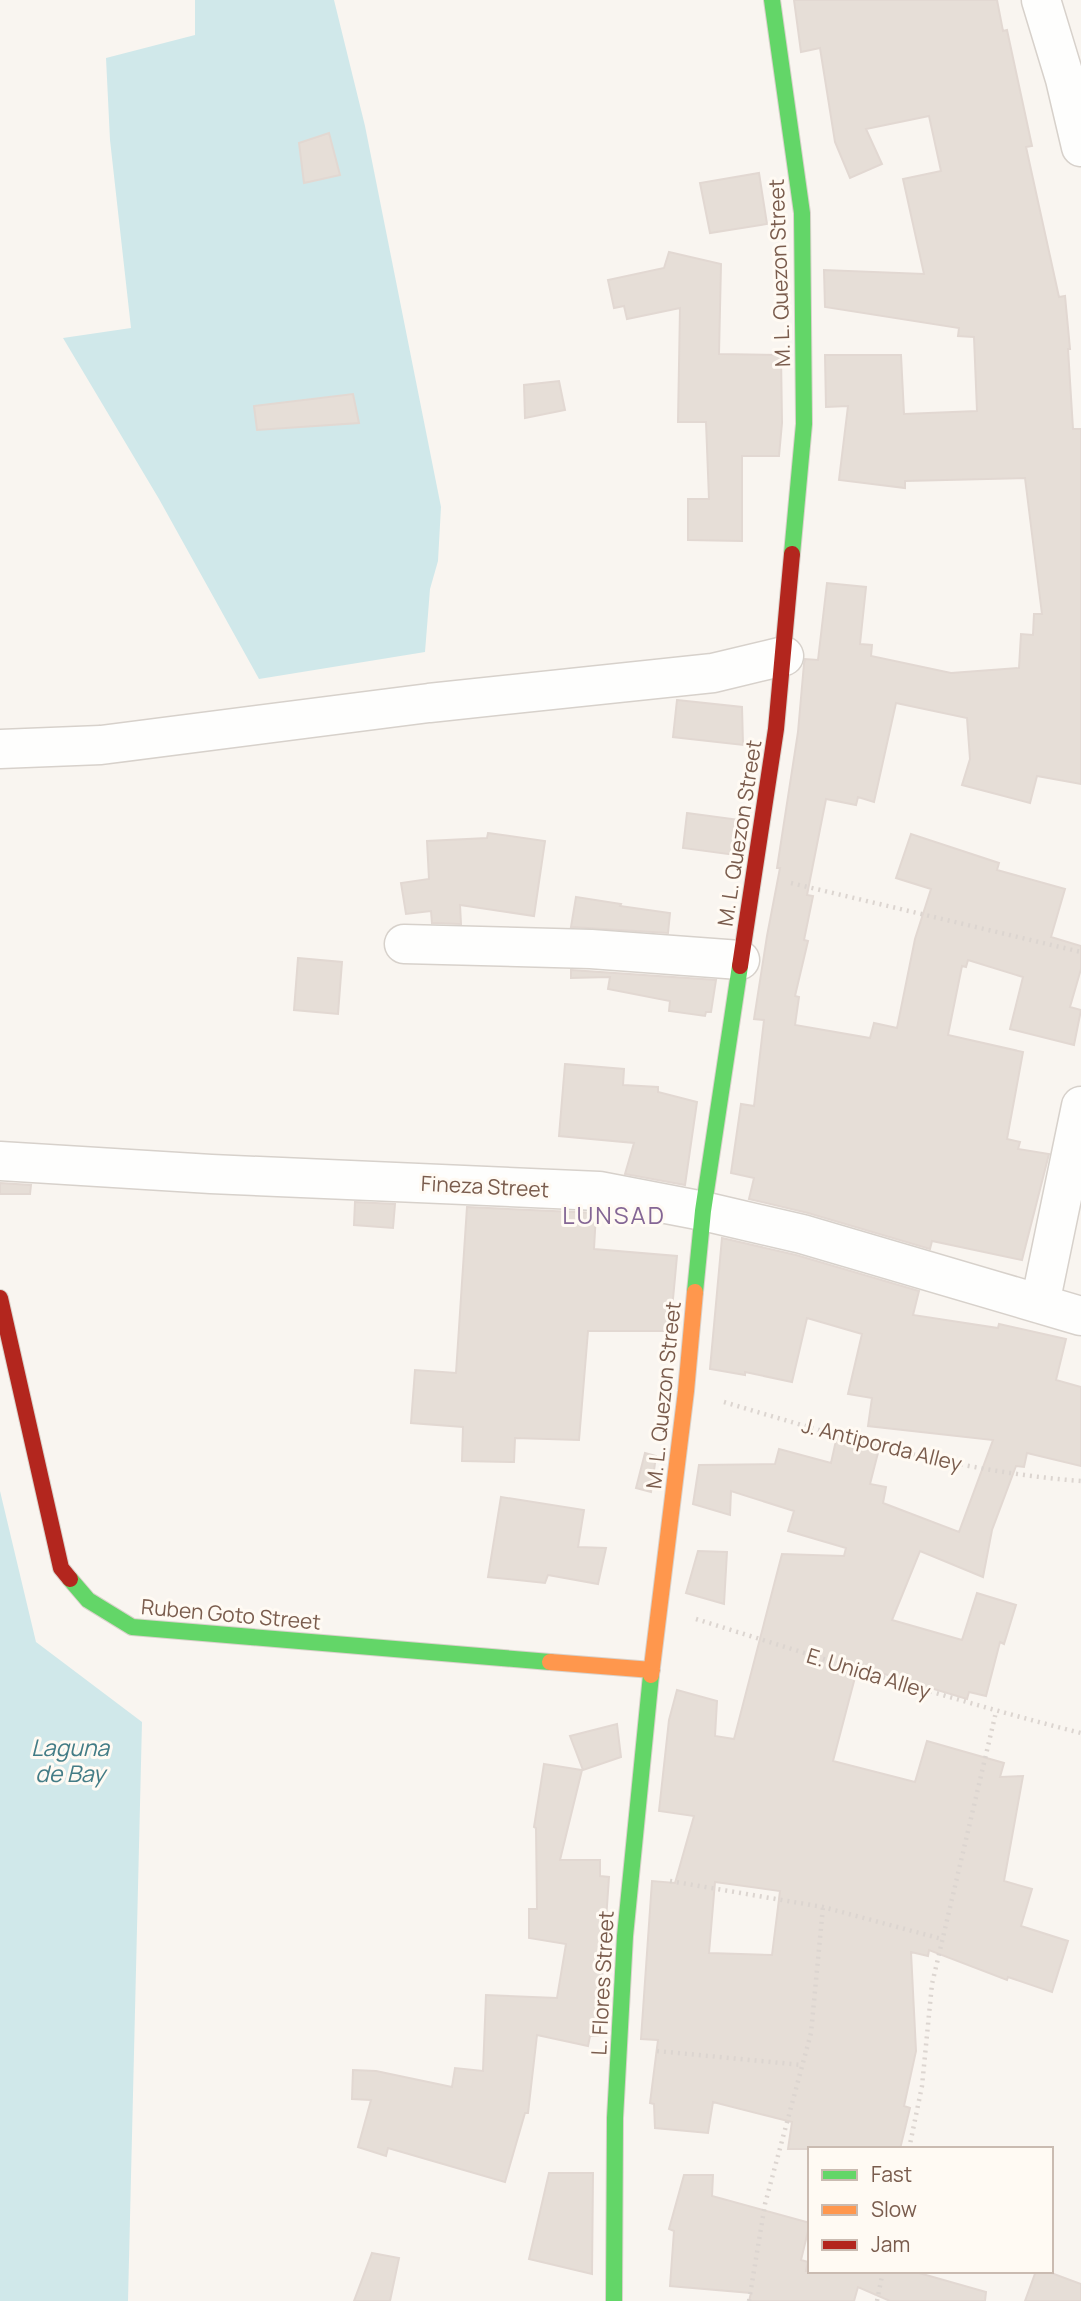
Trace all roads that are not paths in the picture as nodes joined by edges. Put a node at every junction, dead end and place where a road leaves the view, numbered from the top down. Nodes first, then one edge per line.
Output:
1 (772, 0) edge
2 (1041, 0) edge
3 (1081, 147) edge
4 (784, 656) junction
5 (0, 749) edge
6 (404, 944) dead end
7 (740, 960) junction
8 (1081, 1106) edge
9 (0, 1161) edge
10 (703, 1210) junction
11 (0, 1298) edge
12 (1040, 1304) junction
13 (1081, 1316) edge
14 (652, 1670) junction
15 (614, 2301) edge

1 - 4 street, M. L. Quezon Street
2 - 3 street
4 - 5 street
4 - 7 street, M. L. Quezon Street
6 - 7 street
7 - 10 street, M. L. Quezon Street
8 - 12 street
9 - 10 street, Fineza Street
10 - 12 street, Fineza Street
10 - 14 street, M. L. Quezon Street
11 - 14 street, Ruben Goto Street
12 - 13 street, Fineza Street
14 - 15 street, L. Flores Street

